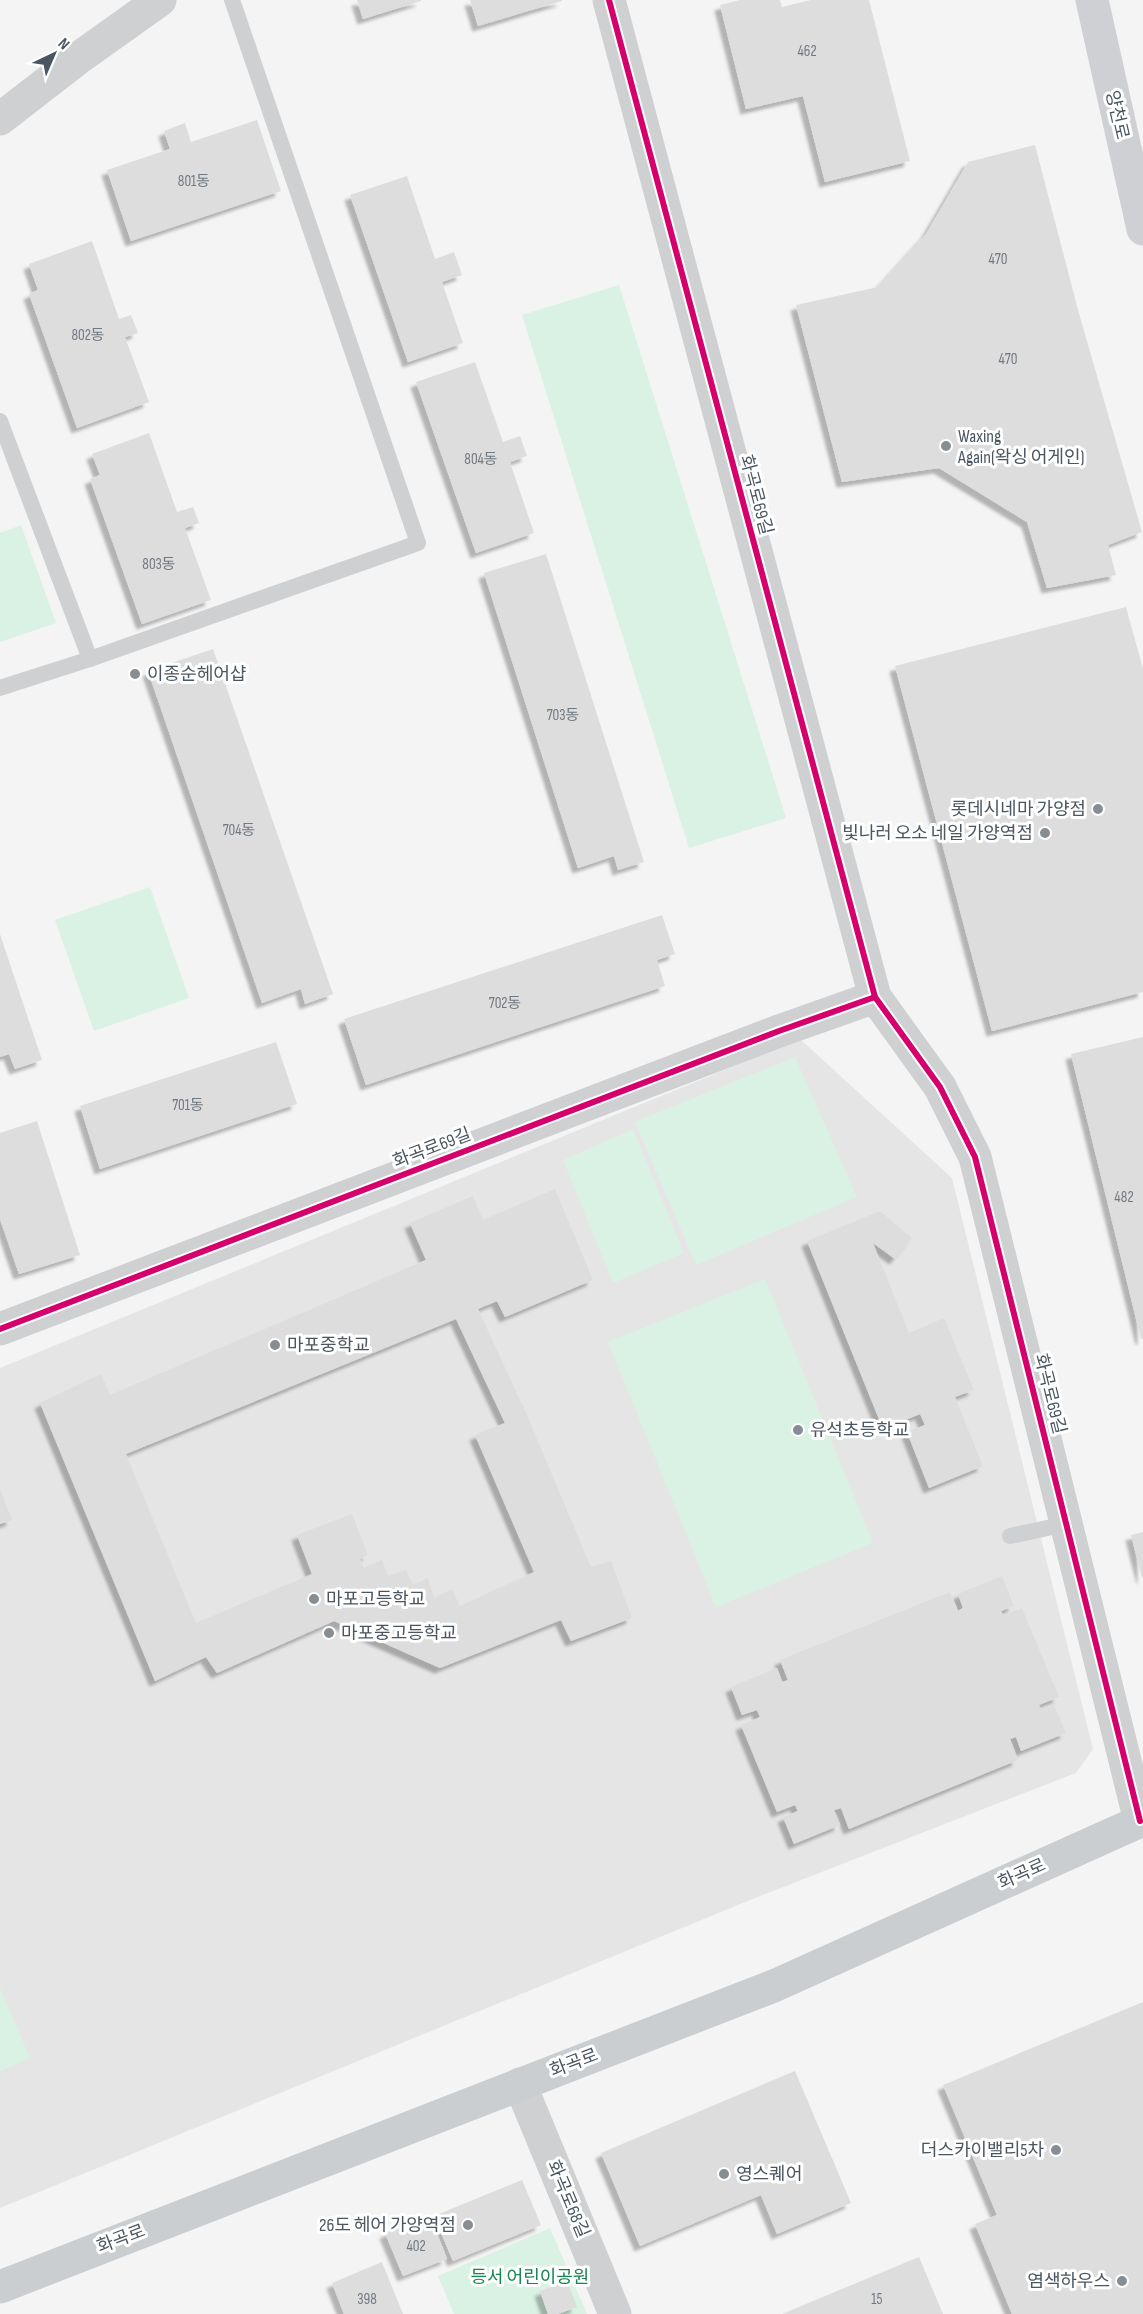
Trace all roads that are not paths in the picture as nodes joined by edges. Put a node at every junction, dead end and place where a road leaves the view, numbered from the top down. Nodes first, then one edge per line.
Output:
1 (160, 0) edge
2 (231, 0) edge
3 (609, 0) edge
4 (1092, 0) edge
5 (0, 119) edge
6 (1143, 229) edge
7 (0, 421) edge
8 (90, 659) junction
9 (0, 688) edge
10 (875, 997) junction
11 (0, 1329) edge
12 (1066, 1524) junction
13 (1010, 1536) dead end
14 (1142, 1821) edge
15 (520, 2084) junction
16 (0, 2287) edge
17 (615, 2314) edge

1 - 5 street
2 - 8 lane
3 - 10 street, 화곡로69길
4 - 6 main road, 양천로
7 - 8 lane
8 - 9 lane
10 - 11 street, 화곡로69길
10 - 12 street, 화곡로69길
12 - 13 lane
12 - 14 street, 화곡로69길
14 - 15 main road, 화곡로
15 - 16 main road, 화곡로
15 - 17 street, 화곡로68길

